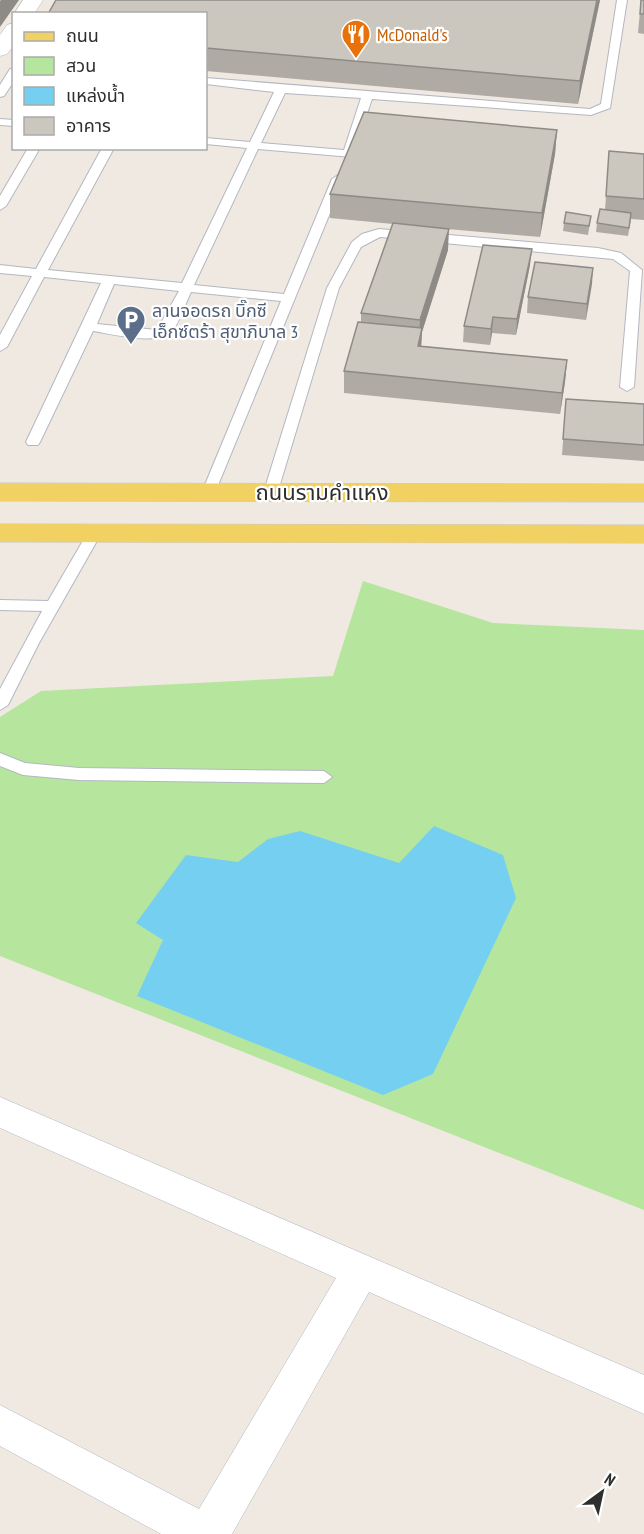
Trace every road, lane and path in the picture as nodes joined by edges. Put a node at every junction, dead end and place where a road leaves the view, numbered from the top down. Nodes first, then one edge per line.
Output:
1 (622, 0) edge
2 (12, 32) edge
3 (0, 50) edge
4 (12, 74) edge
5 (207, 81) edge
6 (281, 88) junction
7 (0, 94) edge
8 (367, 96) junction
9 (207, 141) edge
10 (256, 146) junction
11 (33, 150) edge
12 (107, 150) edge
13 (348, 154) junction
14 (0, 206) edge
15 (0, 269) edge
16 (41, 273) junction
17 (109, 280) junction
18 (188, 288) junction
19 (289, 298) junction
20 (89, 327) junction
21 (0, 347) edge
22 (627, 387) dead end
23 (33, 442) dead end
24 (271, 491) junction
25 (0, 492) edge
26 (209, 492) junction
27 (644, 492) edge
28 (95, 532) junction
29 (0, 533) edge
30 (644, 534) edge
31 (0, 605) edge
32 (54, 606) junction
33 (0, 705) edge
34 (0, 759) edge
35 (324, 777) dead end
36 (0, 1112) edge
37 (361, 1270) junction
38 (644, 1395) edge
39 (0, 1424) edge
40 (206, 1534) edge

1 - 8 lane
2 - 3 street
4 - 7 lane
5 - 6 lane
6 - 8 lane
6 - 10 lane
8 - 13 lane
9 - 10 lane
10 - 13 lane
10 - 18 lane
11 - 14 lane
12 - 16 lane
13 - 19 lane
15 - 16 lane
16 - 17 lane
16 - 21 lane
17 - 18 lane
17 - 20 lane
18 - 19 lane
18 - 20 lane
19 - 26 lane
20 - 23 lane
22 - 24 lane
24 - 26 main road, ถนนรามคำแหง
24 - 27 main road, ถนนรามคำแหง
25 - 26 main road, ถนนรามคำแหง
28 - 29 main road, ถนนรามคำแหง
28 - 30 main road, ถนนรามคำแหง
28 - 32 lane
31 - 32 lane
32 - 33 lane
34 - 35 lane
36 - 37 street
37 - 38 street
37 - 40 street
39 - 40 street

